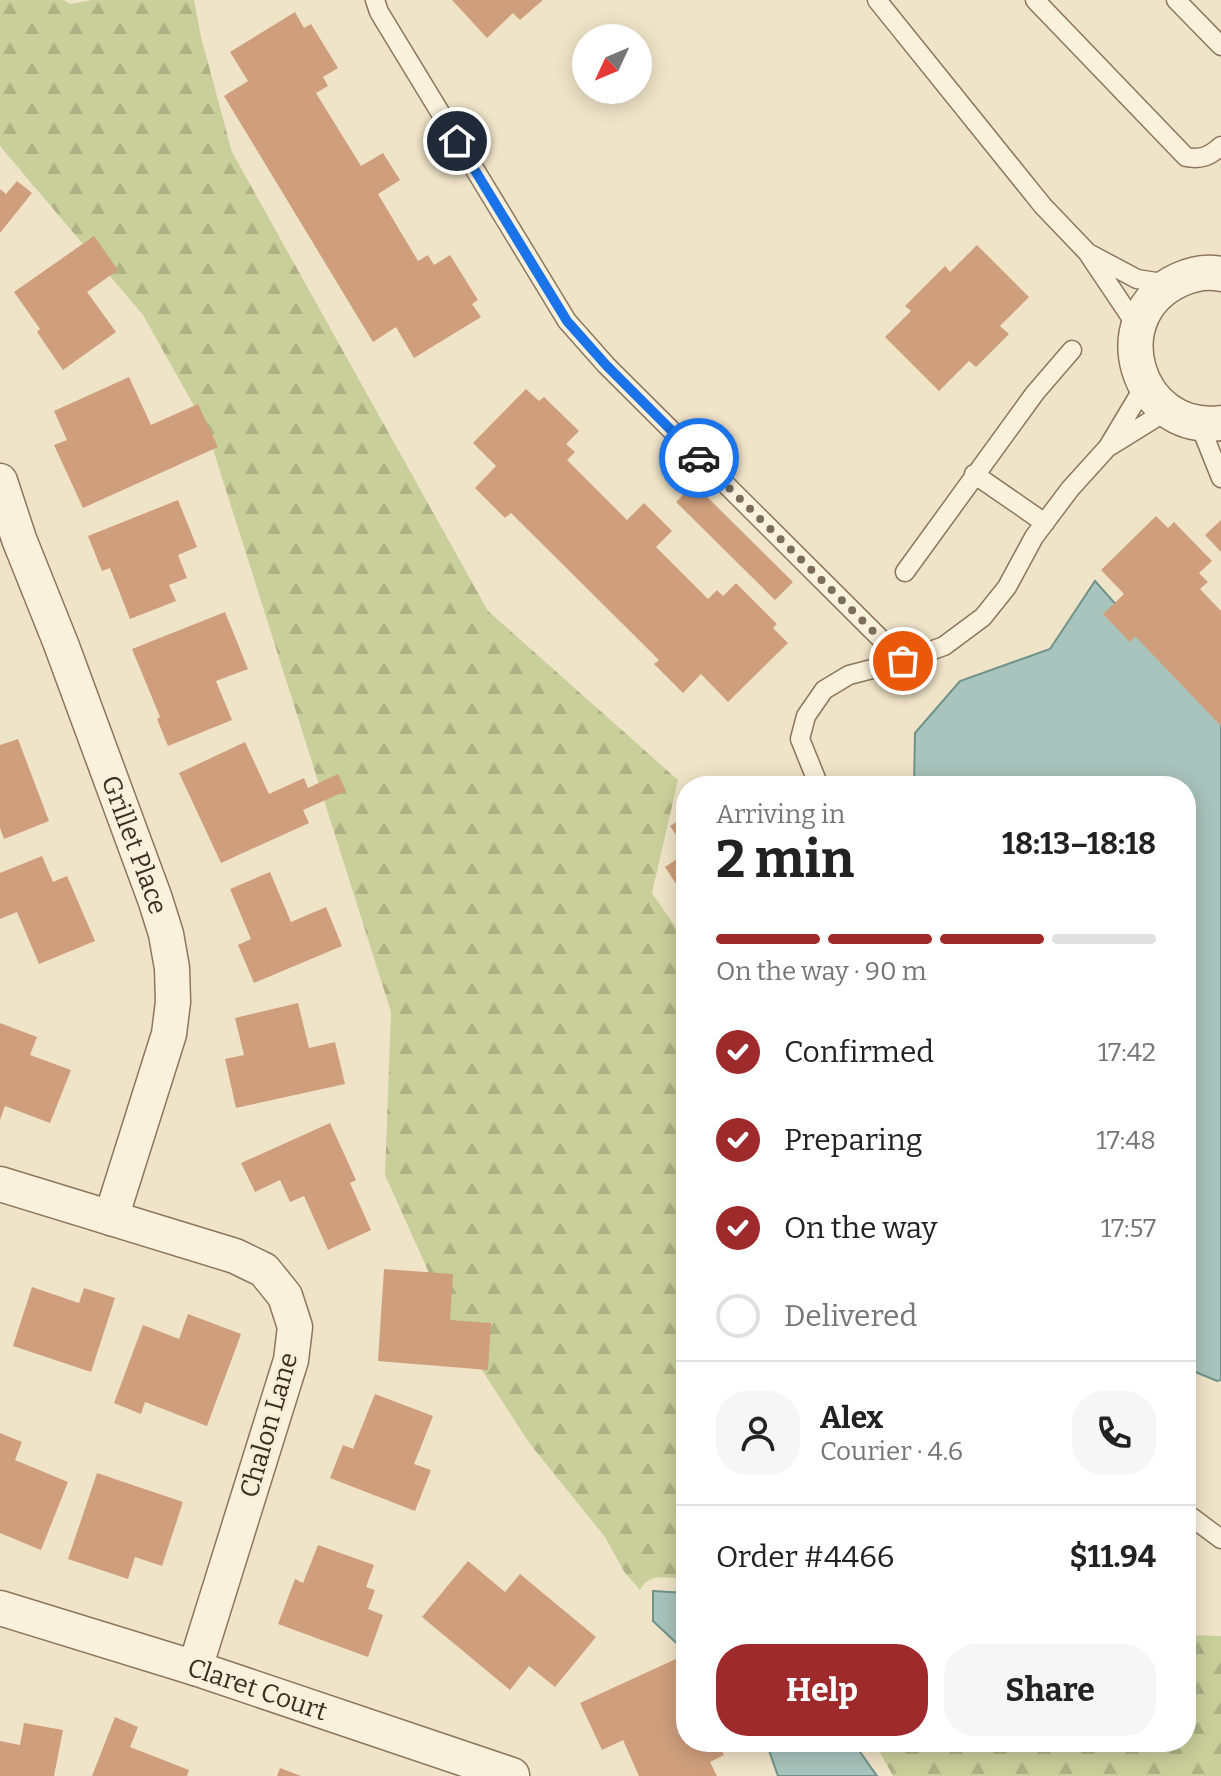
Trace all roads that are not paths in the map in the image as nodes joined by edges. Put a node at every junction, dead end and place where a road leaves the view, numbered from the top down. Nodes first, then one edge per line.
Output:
1 (375, 0) edge
2 (877, 0) edge
3 (1035, 0) edge
4 (1176, 0) edge
5 (1221, 46) edge
6 (1221, 146) edge
7 (1087, 252) junction
8 (1221, 274) edge
9 (1170, 284) junction
10 (1138, 328) junction
11 (1072, 350) dead end
12 (1156, 398) junction
13 (1210, 423) edge
14 (1108, 447) junction
15 (974, 474) junction
16 (1221, 478) edge
17 (0, 481) edge
18 (1045, 523) junction
19 (9, 542) edge
20 (905, 572) dead end
21 (903, 661) junction
22 (815, 776) edge
23 (0, 1184) edge
24 (111, 1218) junction
25 (1196, 1520) edge
26 (1221, 1539) edge
27 (0, 1608) edge
28 (195, 1668) junction
29 (512, 1775) edge

1 - 21 lane
2 - 7 lane
3 - 6 lane
4 - 5 lane
7 - 9 lane
7 - 10 lane
8 - 9 street
9 - 10 street
10 - 12 street
11 - 15 lane
12 - 13 street
12 - 14 lane
12 - 14 lane
13 - 16 lane
14 - 18 lane
15 - 18 lane
15 - 20 lane
17 - 19 street, Grillet Place
18 - 21 lane
19 - 24 street, Grillet Place
21 - 22 lane
23 - 24 street, Chalon Lane
24 - 28 street, Chalon Lane
25 - 26 lane
27 - 28 street, Claret Court
28 - 29 street, Claret Court

